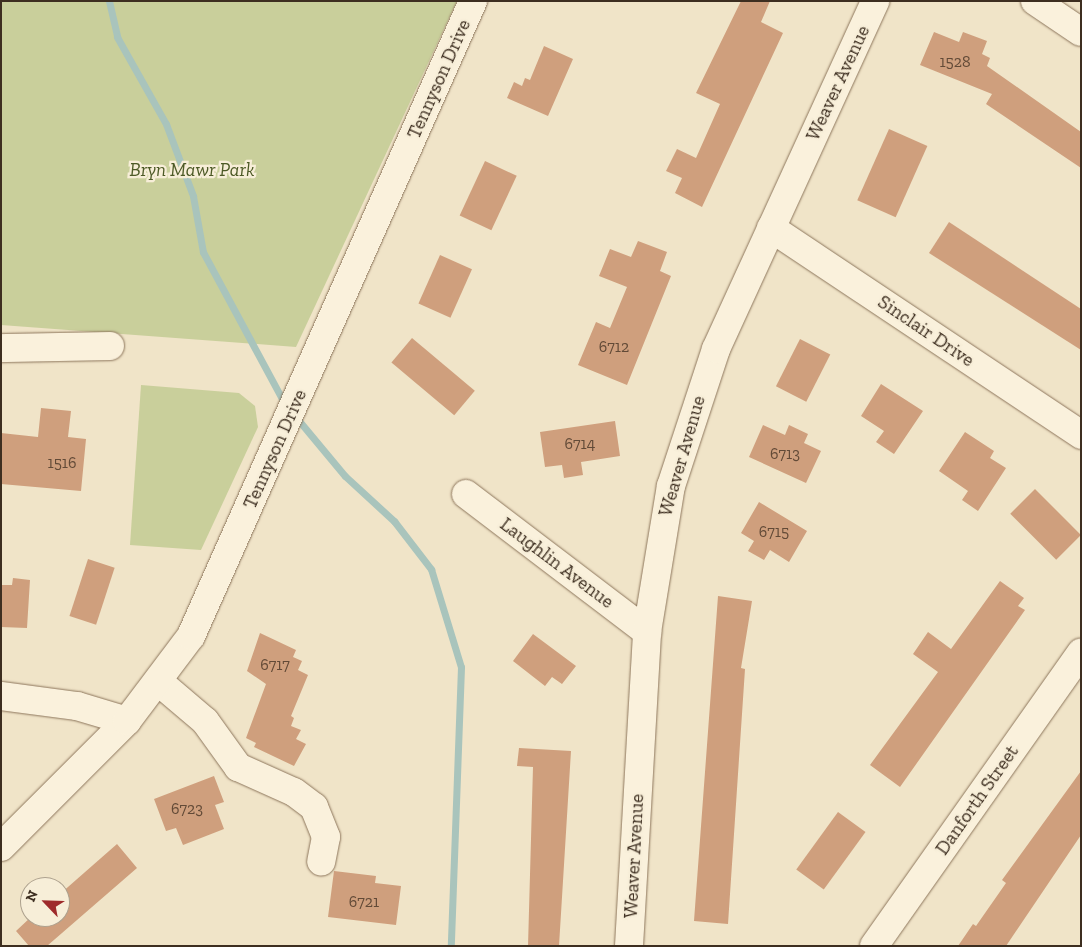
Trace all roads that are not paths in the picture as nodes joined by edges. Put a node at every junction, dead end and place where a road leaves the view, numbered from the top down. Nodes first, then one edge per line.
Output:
1 (473, 1) edge
2 (875, 1) edge
3 (1035, 1) edge
4 (1081, 32) edge
5 (771, 228) junction
6 (110, 346) dead end
7 (1, 348) edge
8 (1081, 435) edge
9 (466, 494) dead end
10 (647, 632) junction
11 (1081, 653) edge
12 (159, 682) junction
13 (1, 696) edge
14 (127, 721) junction
15 (1, 847) edge
16 (321, 862) dead end
17 (629, 946) edge
18 (874, 946) edge

1 - 12 street, Tennyson Drive
2 - 5 street, Weaver Avenue
3 - 4 street
5 - 8 street, Sinclair Drive
5 - 10 street, Weaver Avenue
6 - 7 street
9 - 10 street, Laughlin Avenue
10 - 17 street, Weaver Avenue
11 - 18 street, Danforth Street
12 - 14 street, Tennyson Drive
12 - 16 street
13 - 14 street
14 - 15 street, Tennyson Drive

